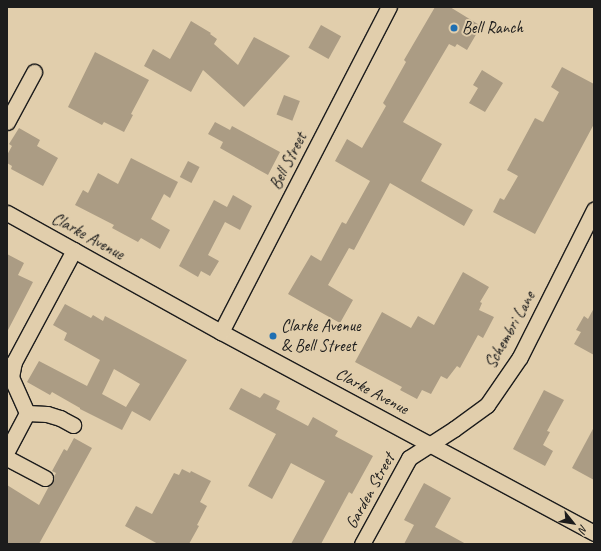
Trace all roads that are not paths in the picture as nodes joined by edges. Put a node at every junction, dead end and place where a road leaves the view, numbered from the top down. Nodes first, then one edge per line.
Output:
1 (389, 7) edge
2 (34, 72) dead end
3 (7, 122) edge
4 (594, 210) edge
5 (7, 213) edge
6 (74, 250) junction
7 (221, 332) junction
8 (27, 413) junction
9 (73, 425) dead end
10 (431, 444) junction
11 (7, 451) edge
12 (7, 458) edge
13 (45, 478) dead end
14 (594, 533) edge
15 (362, 544) edge

1 - 7 street, Bell Street
2 - 3 street
4 - 10 street, Schembri Lane
5 - 6 street, Clarke Avenue
6 - 7 street, Clarke Avenue
6 - 8 street
7 - 10 street, Clarke Avenue
8 - 9 street
8 - 11 street
10 - 14 street, Clarke Avenue
10 - 15 street, Garden Street
12 - 13 street

